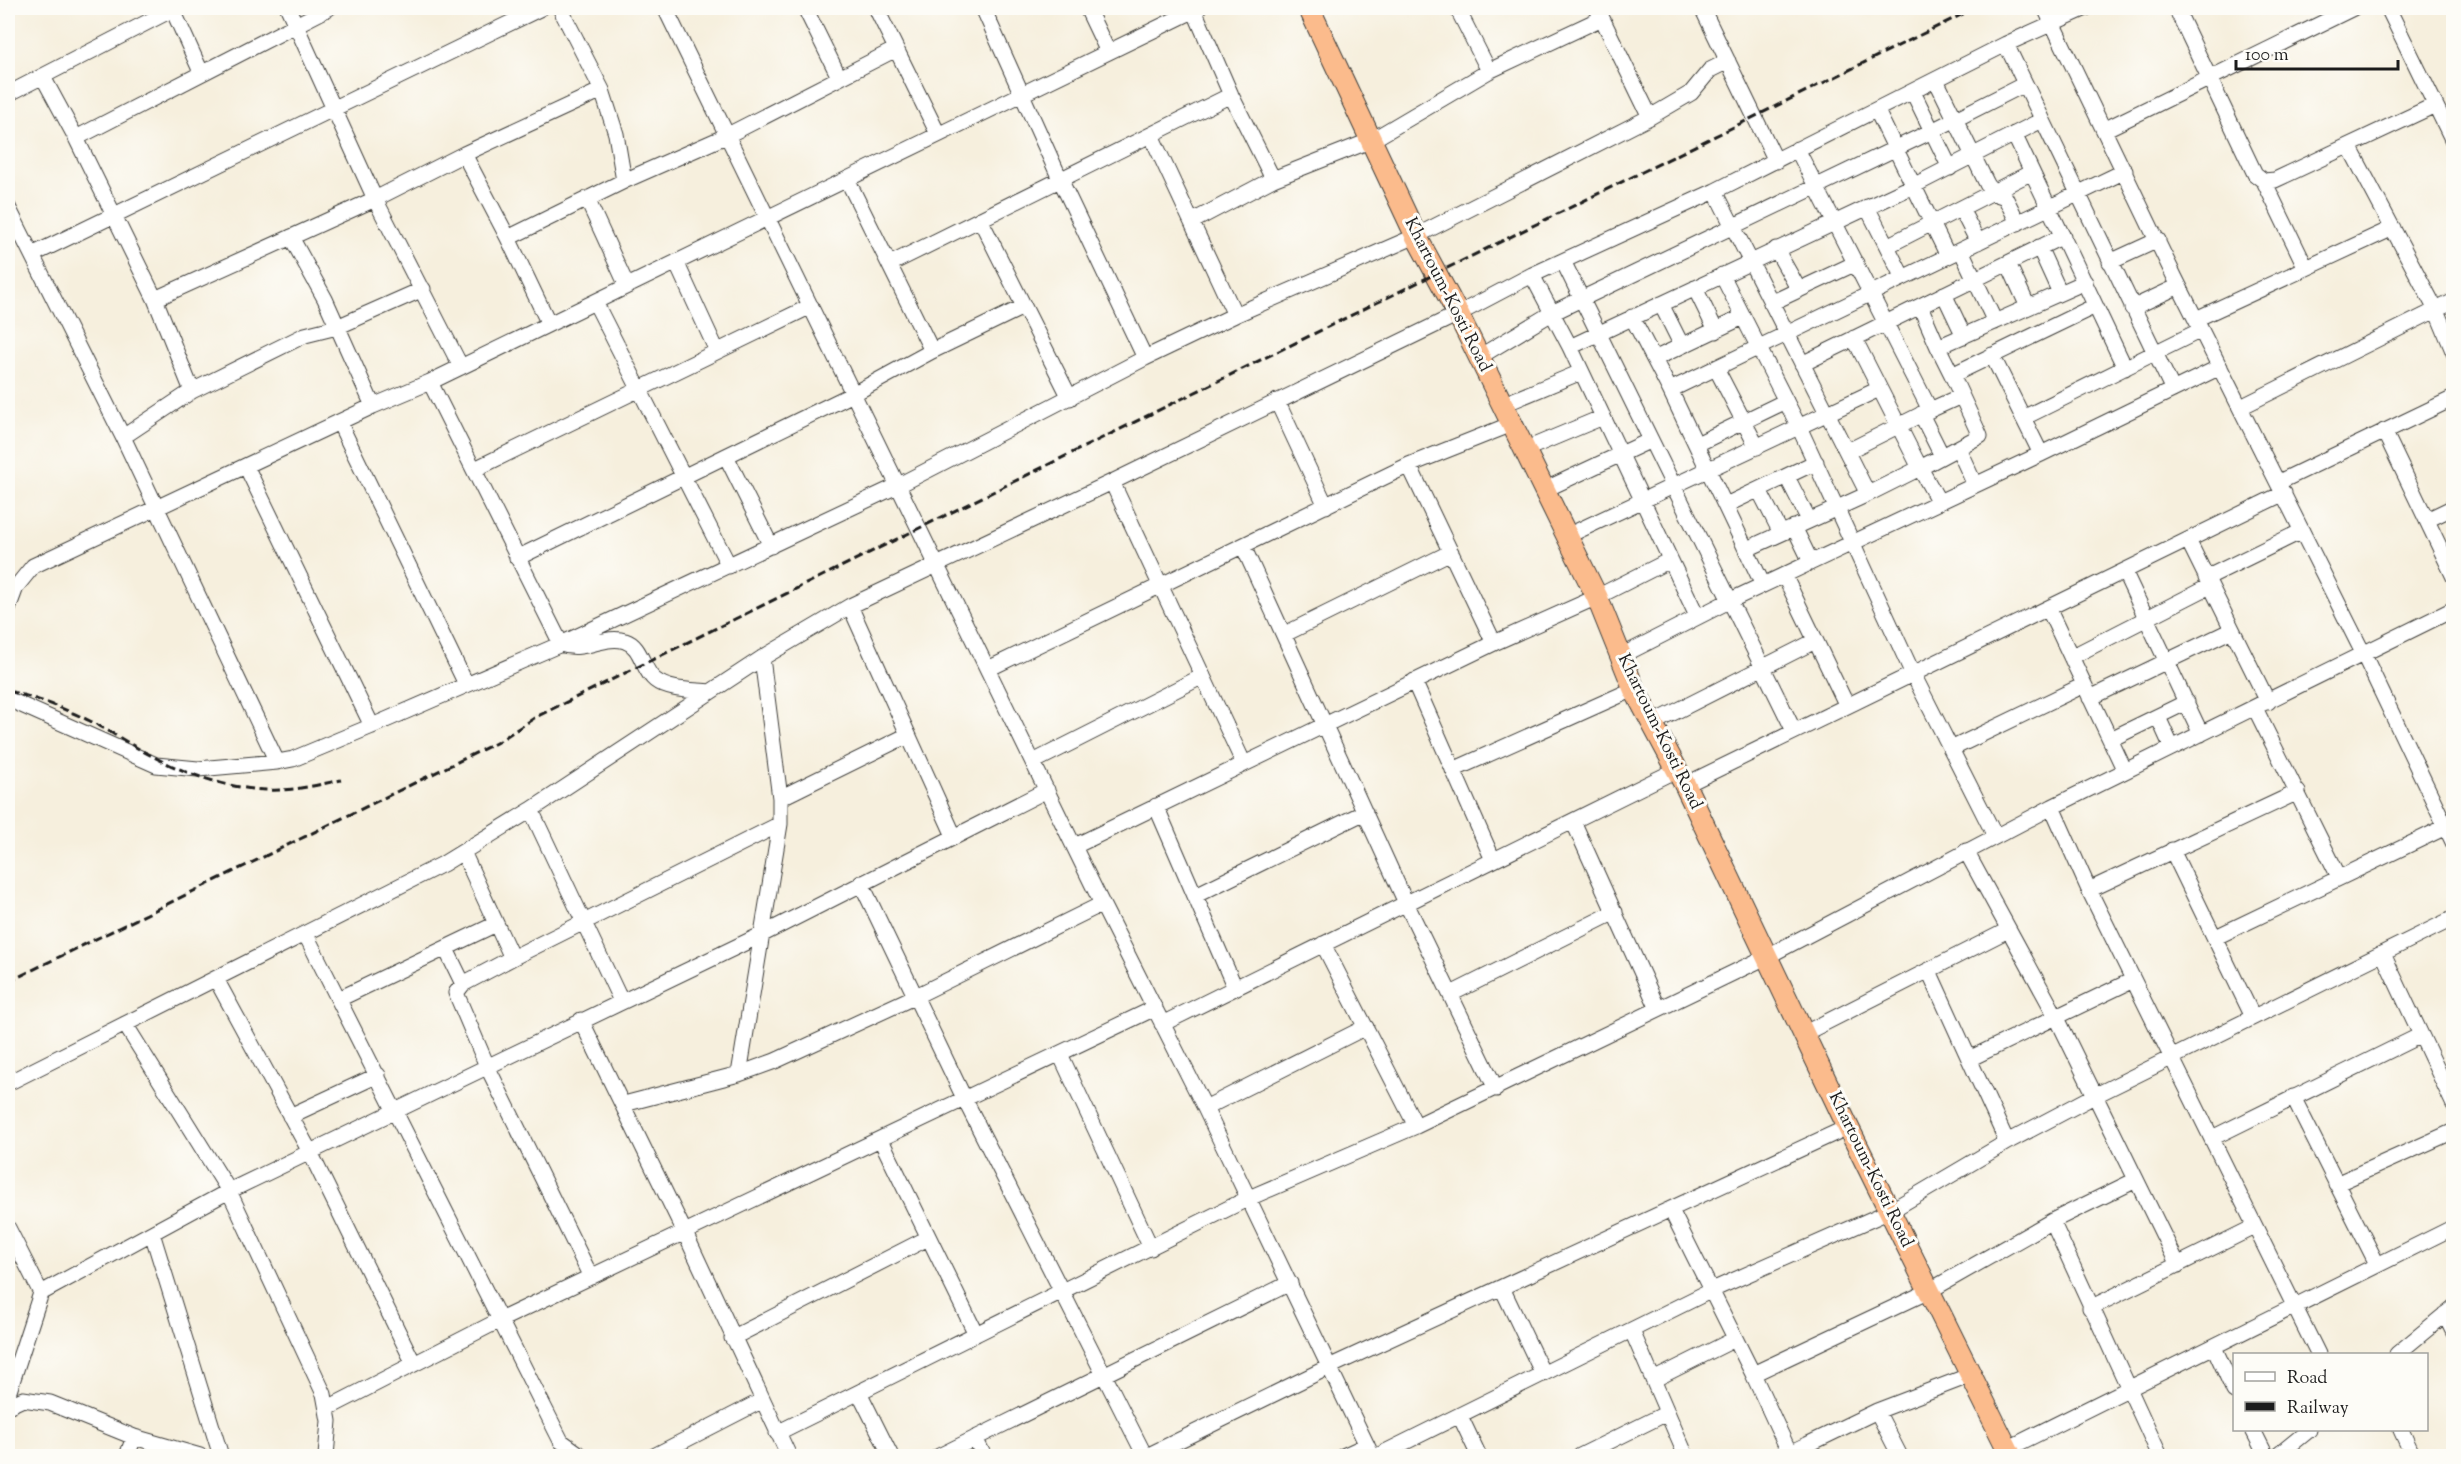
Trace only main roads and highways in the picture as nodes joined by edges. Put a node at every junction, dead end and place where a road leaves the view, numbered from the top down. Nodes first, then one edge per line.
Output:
1 (1309, 8) edge
2 (2009, 1453) edge

1 - 2 highway, Khartoum-Kosti Road

